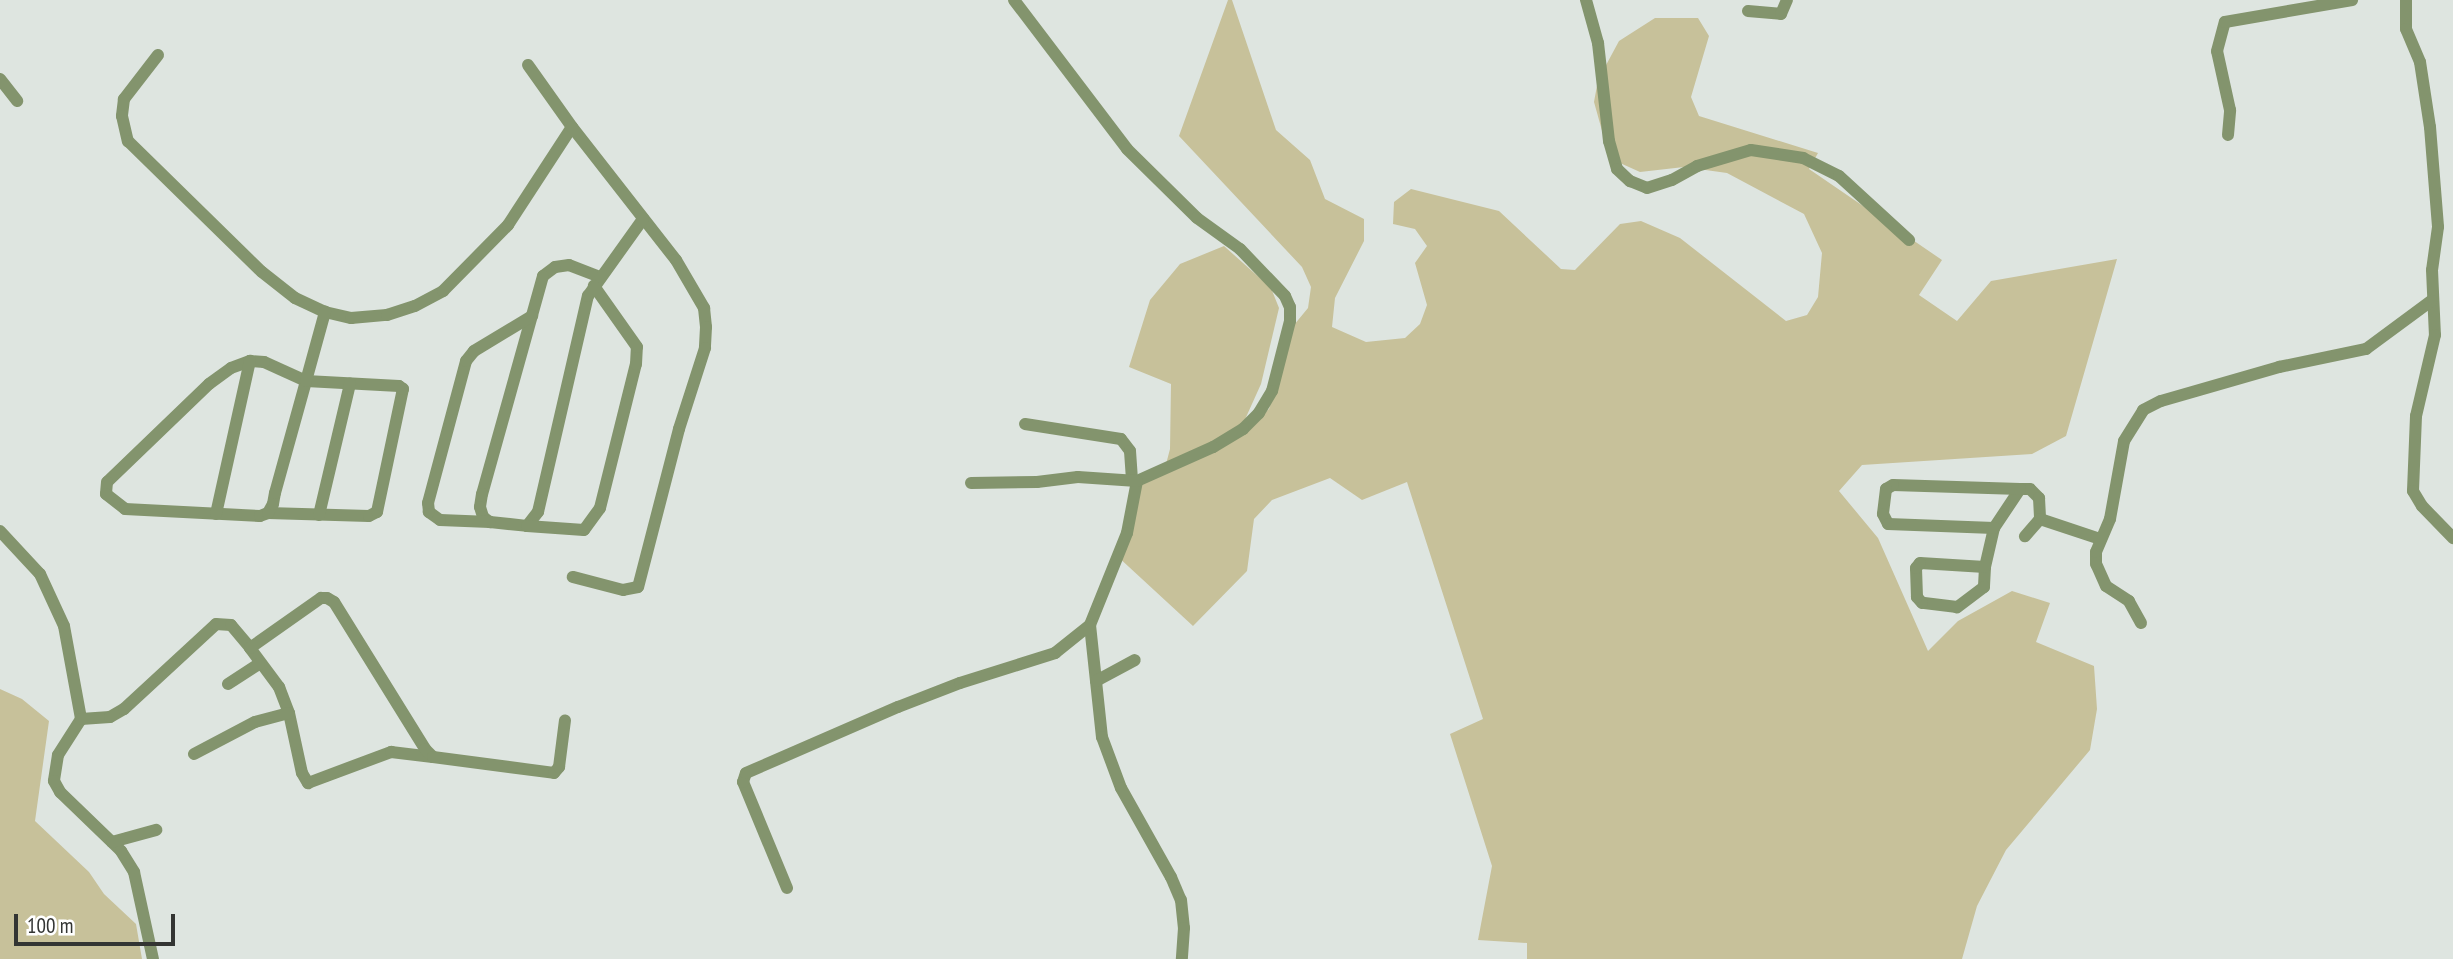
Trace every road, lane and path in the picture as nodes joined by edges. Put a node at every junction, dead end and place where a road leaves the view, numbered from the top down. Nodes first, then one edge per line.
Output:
1 (1014, 0) edge
2 (1586, 0) edge
3 (1787, 0) edge
4 (2352, 0) edge
5 (2406, 0) edge
6 (1748, 11) dead end
7 (158, 55) dead end
8 (528, 65) dead end
9 (0, 79) edge
10 (17, 101) dead end
11 (572, 127) junction
12 (2228, 135) dead end
13 (643, 219) junction
14 (1909, 240) dead end
15 (597, 282) junction
16 (2431, 301) junction
17 (326, 312) junction
18 (532, 316) junction
19 (250, 361) junction
20 (306, 381) junction
21 (349, 384) junction
22 (1026, 425) dead end
23 (1134, 481) junction
24 (971, 483) dead end
25 (2020, 489) junction
26 (268, 513) junction
27 (216, 514) junction
28 (319, 515) junction
29 (2040, 519) junction
30 (490, 522) junction
31 (527, 526) junction
32 (1994, 528) junction
33 (0, 531) edge
34 (2025, 536) dead end
35 (2453, 538) edge
36 (2101, 539) junction
37 (1985, 567) junction
38 (573, 577) dead end
39 (2141, 623) dead end
40 (1090, 625) junction
41 (250, 648) junction
42 (1135, 660) dead end
43 (259, 664) junction
44 (1096, 681) junction
45 (228, 684) dead end
46 (289, 713) junction
47 (81, 719) junction
48 (565, 720) dead end
49 (194, 754) dead end
50 (433, 758) junction
51 (156, 830) dead end
52 (113, 842) junction
53 (787, 888) dead end
54 (153, 959) edge
55 (1182, 959) edge

1 - 23 street
2 - 14 street
3 - 6 street
4 - 12 street
5 - 16 street
7 - 17 street
8 - 11 street
9 - 10 street
11 - 13 street
11 - 17 street
13 - 15 street
13 - 38 street
15 - 18 street
15 - 31 street
15 - 31 street
16 - 35 street
16 - 36 street
17 - 20 street
18 - 30 street
18 - 30 street
19 - 20 street
19 - 27 street
19 - 27 street
20 - 21 street
20 - 26 street
21 - 28 street
21 - 28 street
22 - 23 street
23 - 24 street
23 - 40 street
25 - 29 street
25 - 32 street
25 - 32 street
26 - 27 street
26 - 28 street
29 - 34 street
29 - 36 street
30 - 31 street
32 - 37 street
33 - 47 street
36 - 39 street
37 - 37 street
40 - 44 street
40 - 53 street
41 - 43 street
41 - 47 street
41 - 50 street
42 - 44 street
43 - 45 street
43 - 46 street
44 - 55 street
46 - 49 street
46 - 50 street
47 - 52 street
48 - 50 street
51 - 52 street
52 - 54 street

